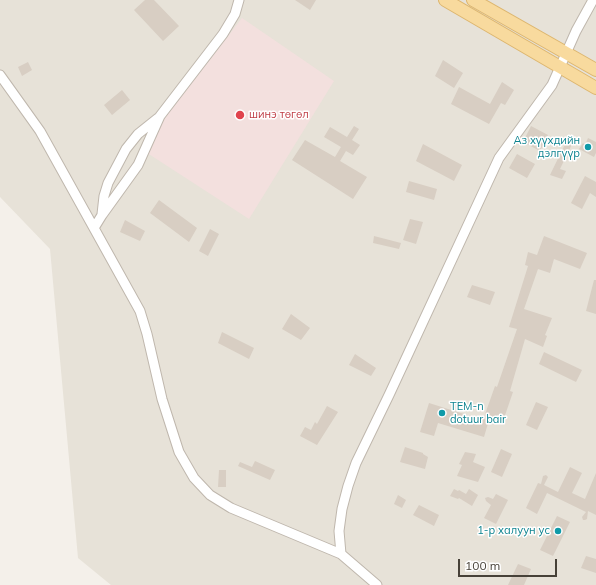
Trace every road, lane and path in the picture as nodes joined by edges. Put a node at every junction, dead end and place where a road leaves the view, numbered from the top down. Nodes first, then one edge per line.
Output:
1 (239, 0) edge
2 (445, 0) edge
3 (473, 0) edge
4 (593, 0) edge
5 (566, 53) junction
6 (560, 67) junction
7 (596, 70) edge
8 (0, 75) edge
9 (596, 88) edge
10 (160, 116) junction
11 (102, 215) junction
12 (94, 228) junction
13 (341, 554) junction
14 (377, 585) edge

1 - 10 street
2 - 6 main road
3 - 5 main road
4 - 5 street
5 - 6 street
5 - 7 main road
6 - 9 main road
6 - 13 street
8 - 12 street
10 - 11 street
10 - 11 street
11 - 12 street
12 - 13 street
13 - 14 street

